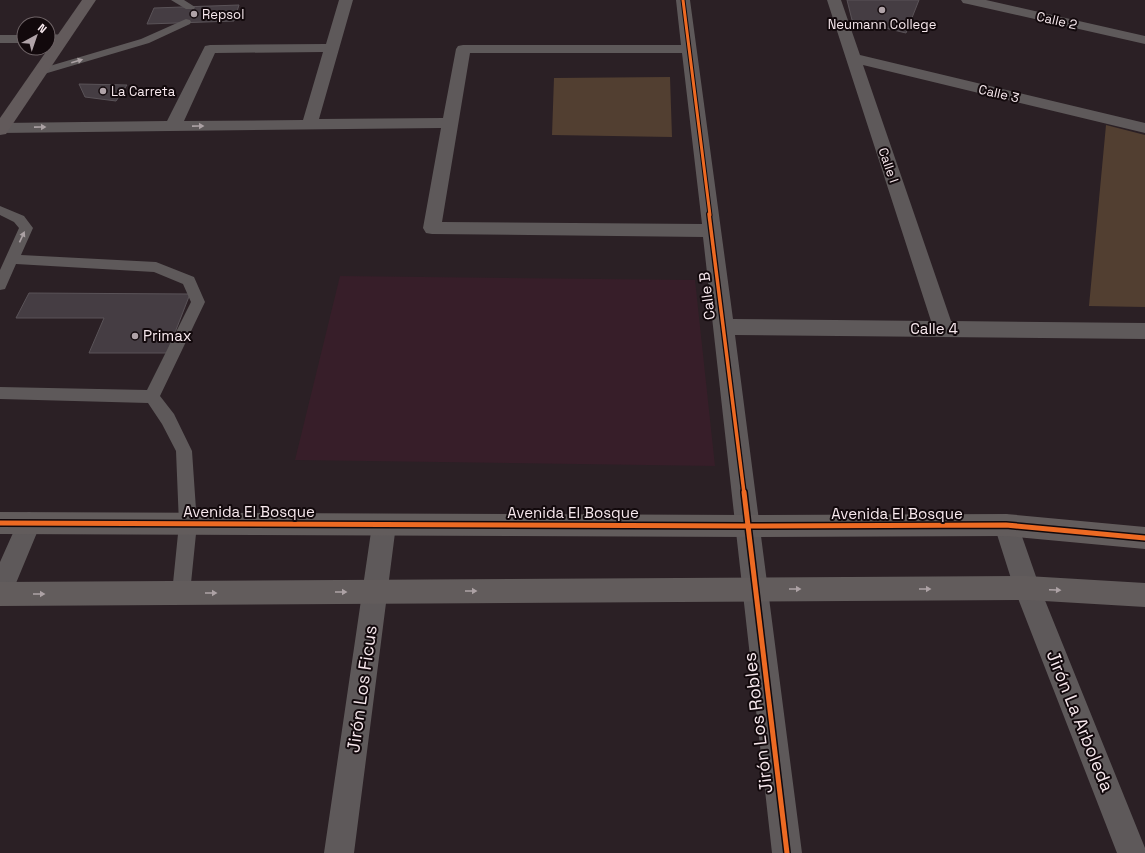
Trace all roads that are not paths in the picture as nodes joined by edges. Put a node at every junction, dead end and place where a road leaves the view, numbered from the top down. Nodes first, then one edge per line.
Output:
1 (90, 0) edge
2 (176, 0) edge
3 (346, 0) edge
4 (683, 0) edge
5 (834, 0) edge
6 (968, 0) edge
7 (190, 7) dead end
8 (186, 22) dead end
9 (16, 38) edge
10 (56, 38) edge
11 (63, 38) junction
12 (0, 39) edge
13 (1145, 40) edge
14 (332, 48) junction
15 (688, 48) junction
16 (853, 58) junction
17 (40, 72) junction
18 (11, 113) junction
19 (451, 118) junction
20 (176, 119) junction
21 (312, 119) junction
22 (1145, 128) edge
23 (1, 129) edge
24 (0, 210) edge
25 (712, 231) junction
26 (12, 259) junction
27 (0, 285) edge
28 (723, 327) junction
29 (944, 329) junction
30 (1145, 331) edge
31 (0, 394) edge
32 (152, 397) junction
33 (0, 523) edge
34 (29, 523) junction
35 (188, 524) junction
36 (384, 525) junction
37 (1006, 525) junction
38 (748, 526) junction
39 (1145, 538) edge
40 (1027, 588) junction
41 (756, 589) junction
42 (0, 591) edge
43 (375, 592) junction
44 (181, 593) junction
45 (0, 594) edge
46 (1145, 595) edge
47 (339, 853) edge
48 (787, 853) edge
49 (1132, 853) edge

1 - 11 main road
2 - 7 lane
3 - 14 street
4 - 15 street, Calle B
5 - 16 street, Calle I
6 - 13 street, Calle 2
17 -> 8 lane
9 - 12 street
10 - 11 street
11 - 17 main road
14 - 20 street
14 - 21 street
15 - 19 street
15 - 25 street, Calle B
16 - 22 street, Calle 3
16 - 29 street, Calle I
17 - 18 main road
18 - 20 street
18 - 23 main road
19 - 21 street
19 - 25 street
20 - 21 street
23 -> 20 street
26 -> 24 lane
25 - 28 street, Calle B
26 - 27 lane
26 - 32 lane
28 - 29 street, Calle 4
28 - 38 street, Calle B
29 - 30 street, Calle 4
31 - 32 lane
32 - 35 lane
33 - 34 street, Avenida El Bosque
34 - 35 street, Avenida El Bosque
34 - 42 street
35 - 36 street, Avenida El Bosque
35 - 44 lane
36 - 38 street, Avenida El Bosque
36 - 43 street, Jirón Los Ficus
37 - 38 street, Avenida El Bosque
37 - 39 street, Avenida El Bosque
37 - 40 street, Jirón La Arboleda
38 - 41 street, Calle B
41 -> 40 street
40 -> 46 street
40 - 49 street, Jirón La Arboleda
43 -> 41 street
41 - 48 street, Jirón Los Robles
44 -> 43 street
43 - 47 street, Jirón Los Ficus
45 -> 44 street

